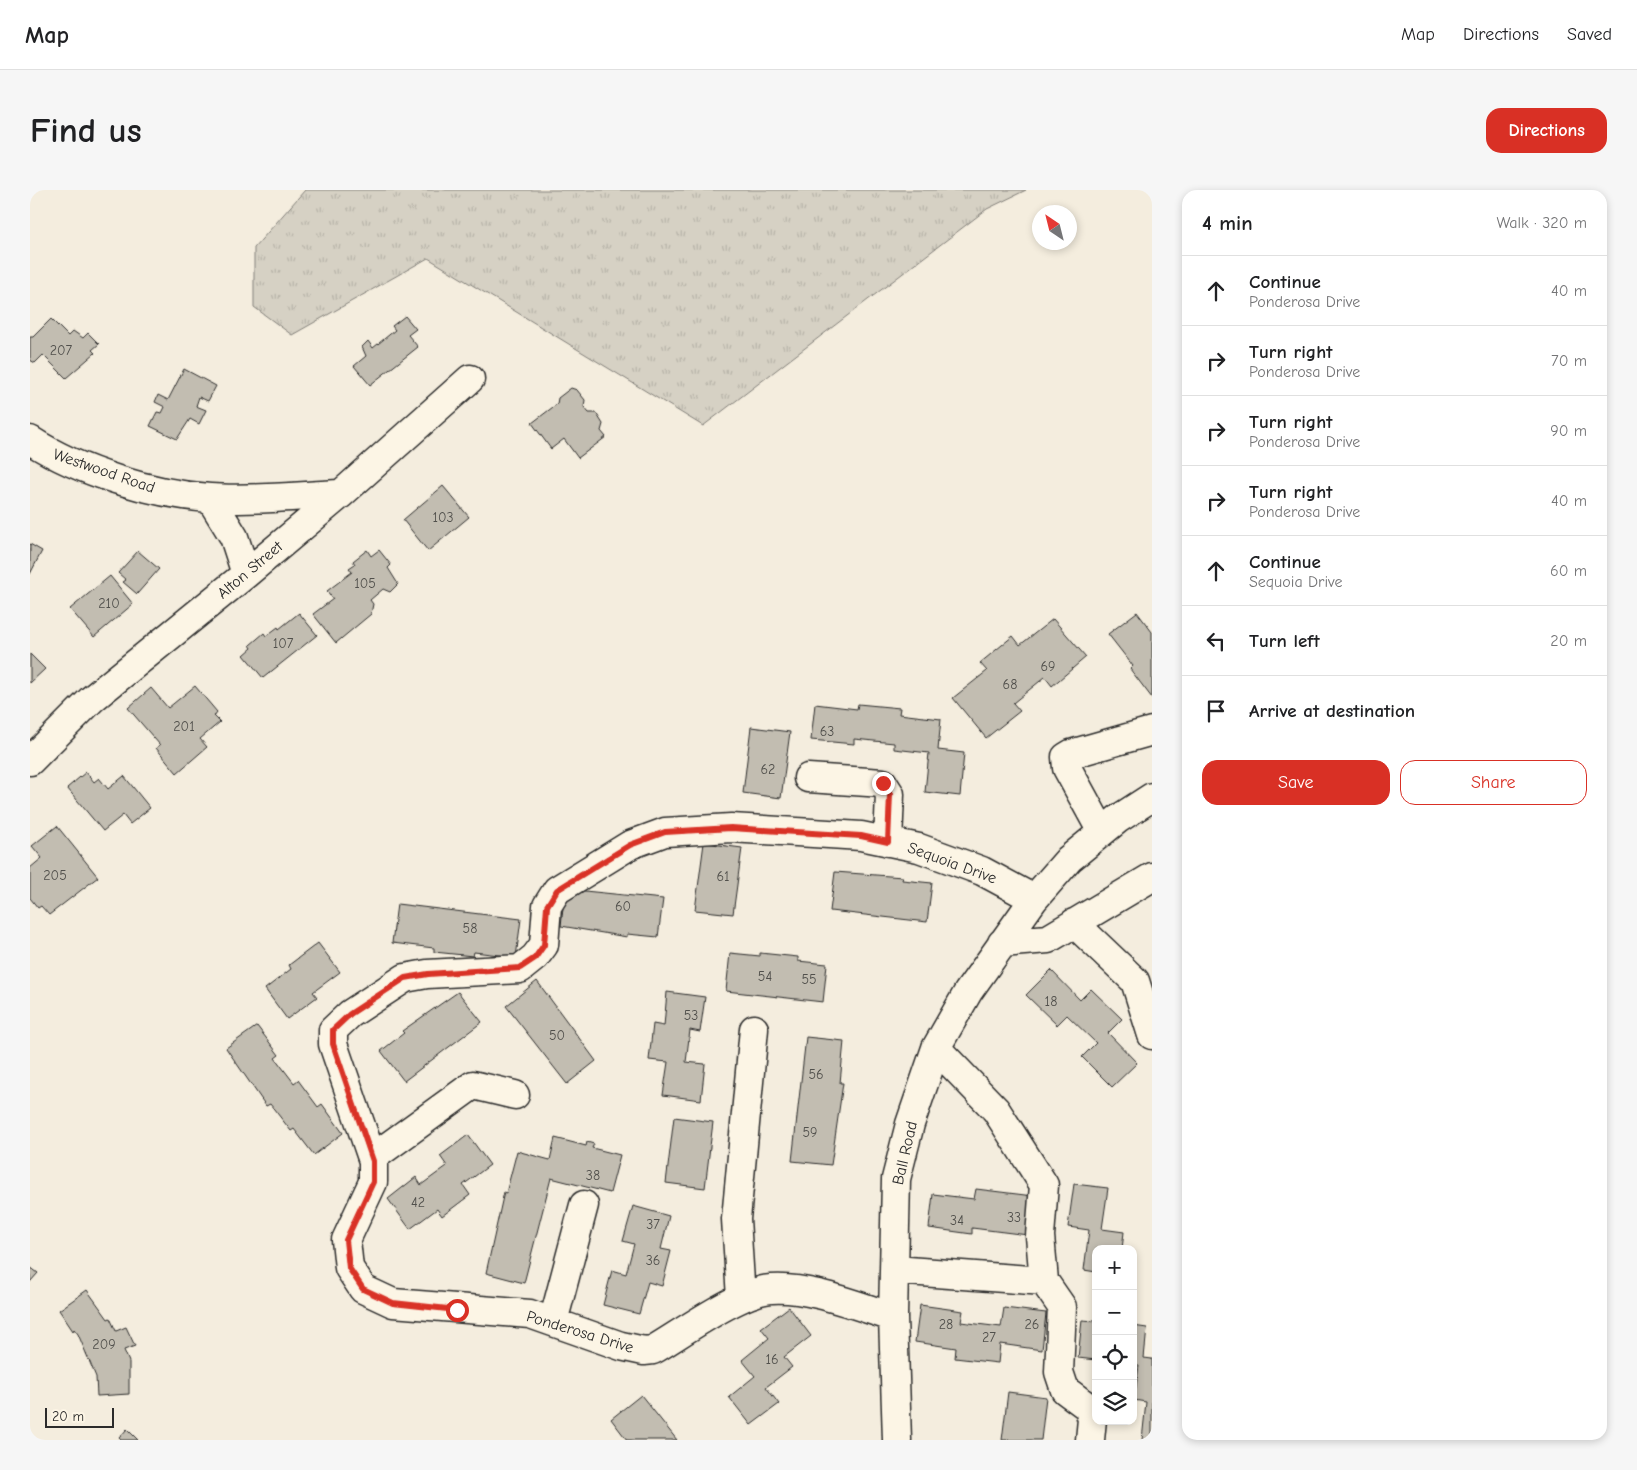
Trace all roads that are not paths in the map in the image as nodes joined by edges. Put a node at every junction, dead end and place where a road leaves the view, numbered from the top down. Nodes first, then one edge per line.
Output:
1 (470, 379) dead end
2 (30, 440) edge
3 (340, 494) junction
4 (210, 498) junction
5 (246, 574) junction
6 (1152, 732) edge
7 (30, 761) edge
8 (808, 778) dead end
9 (1152, 797) edge
10 (680, 830) joint
11 (1102, 832) junction
12 (888, 842) junction
13 (1152, 877) edge
14 (1034, 899) junction
15 (1074, 923) junction
16 (1002, 943) junction
17 (754, 1030) dead end
18 (1152, 1035) edge
19 (936, 1048) junction
20 (515, 1095) dead end
21 (372, 1158) junction
22 (584, 1205) dead end
23 (894, 1270) junction
24 (1044, 1280) junction
25 (741, 1298) junction
26 (893, 1317) junction
27 (553, 1322) junction
28 (897, 1440) edge
29 (1090, 1440) edge

1 - 3 street, Alton Street
2 - 4 street, Westwood Road
3 - 4 street, Westwood Road
3 - 5 street, Alton Street
4 - 5 street
5 - 7 street, Alton Street
6 - 11 street
8 - 12 street
9 - 11 street
10 - 12 street, Sequoia Drive
10 - 21 street, Ponderosa Drive
11 - 14 street
12 - 14 street, Sequoia Drive
13 - 15 street
14 - 16 street, Ball Road
15 - 16 street
15 - 18 street
16 - 19 street, Ball Road
17 - 25 street
19 - 23 street, Ball Road
19 - 24 street
20 - 21 street
21 - 27 street, Ponderosa Drive
22 - 27 street
23 - 24 street
23 - 26 street, Ball Road
24 - 29 street
25 - 26 street, Ponderosa Drive
25 - 27 street, Ponderosa Drive
26 - 28 street, Ball Road

